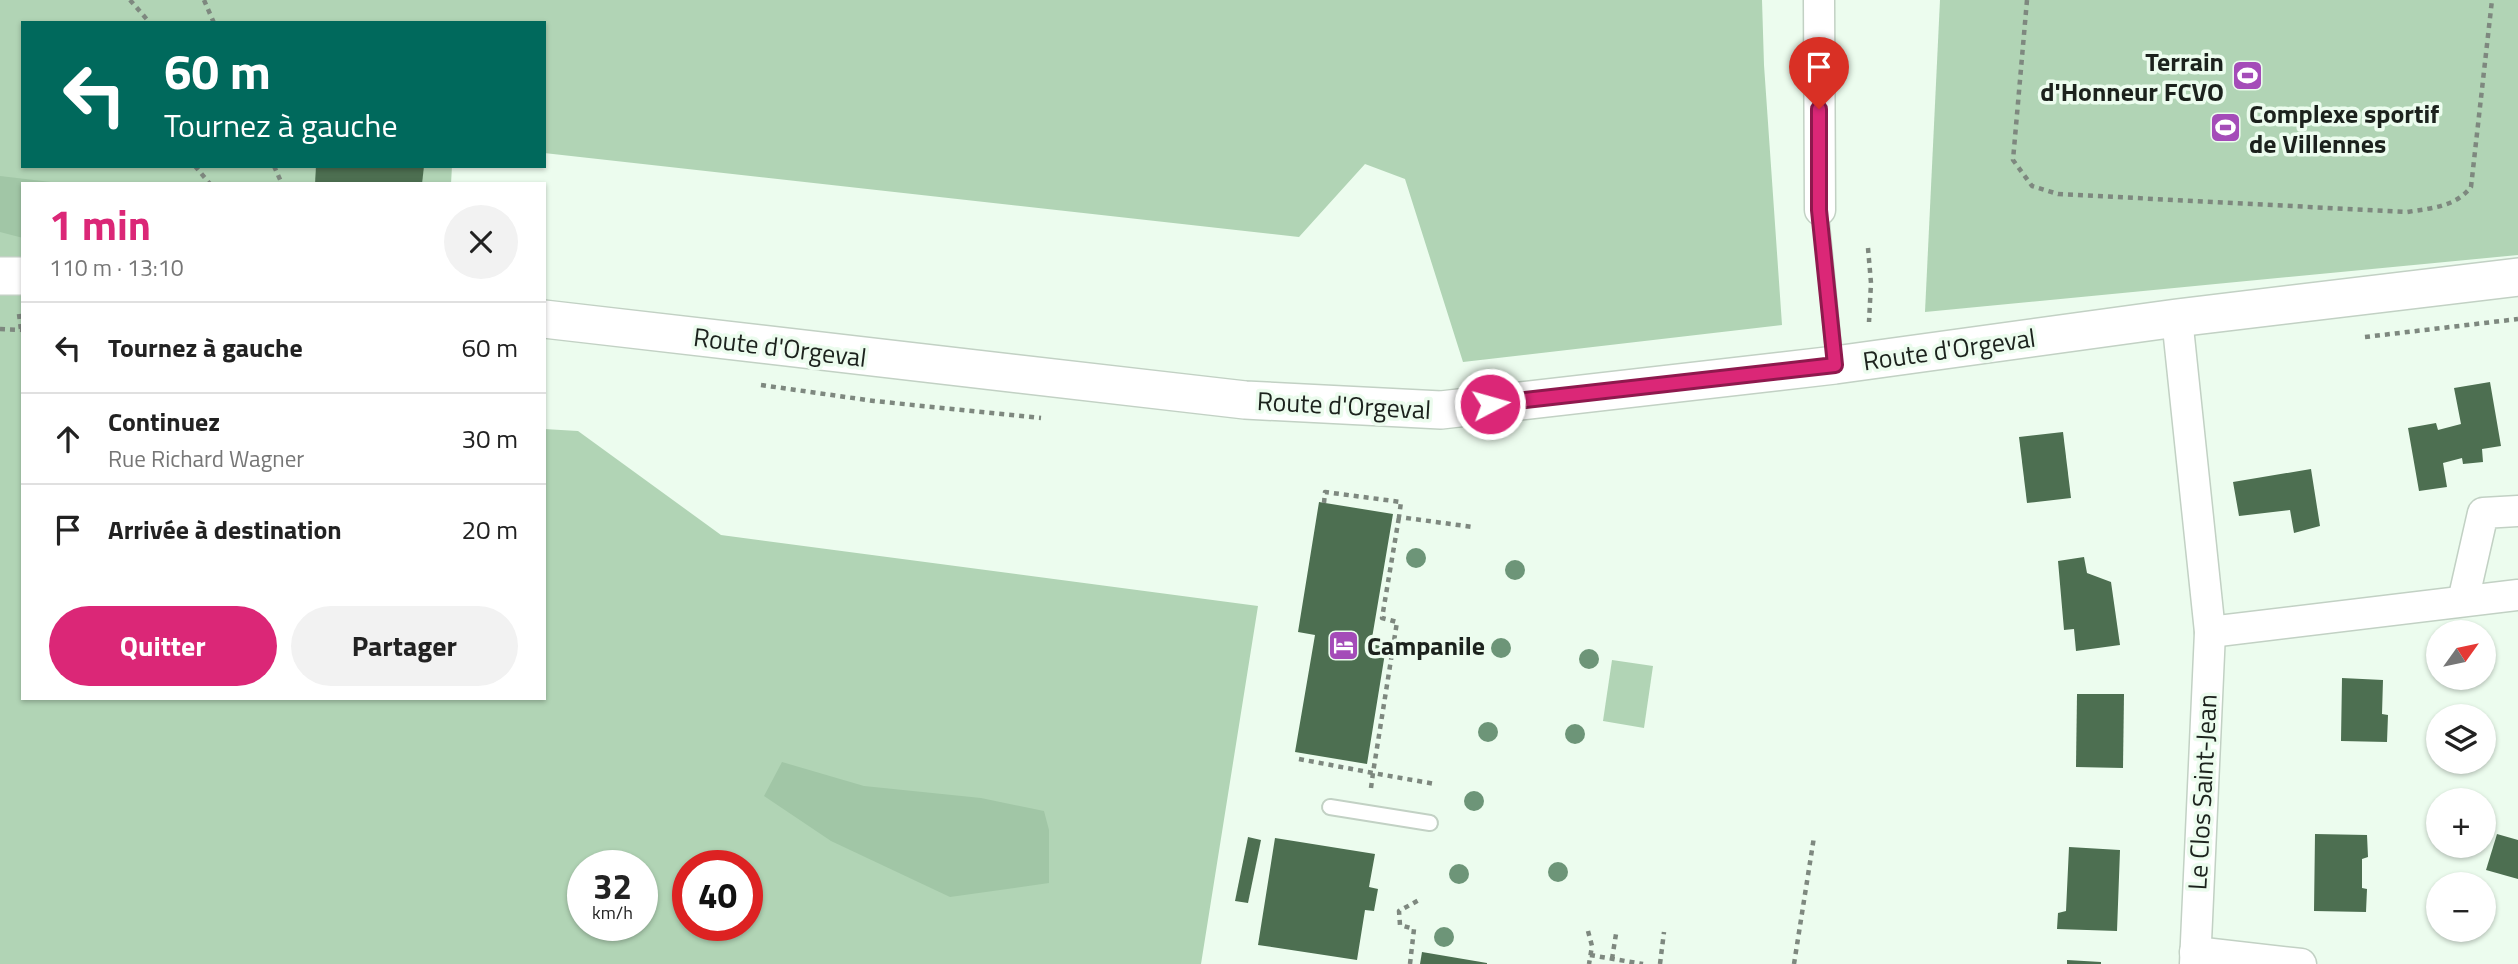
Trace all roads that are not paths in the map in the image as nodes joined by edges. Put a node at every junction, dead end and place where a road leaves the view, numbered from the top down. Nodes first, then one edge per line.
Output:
1 (1819, 0) edge
2 (1819, 210) joint
3 (0, 276) edge
4 (21, 276) edge
5 (2518, 277) edge
6 (2177, 318) junction
7 (546, 319) edge
8 (1835, 365) junction
9 (2518, 511) edge
10 (2518, 595) edge
11 (2463, 601) junction
12 (2210, 632) junction
13 (1330, 807) dead end
14 (1430, 823) dead end
15 (2195, 958) edge
16 (2301, 964) edge

1 - 2 street
2 - 8 lane
3 - 4 street
5 - 6 street, Route d'Orgeval
6 - 8 street, Route d'Orgeval
6 - 12 street, Le Clos Saint-Jean
7 - 8 street, Route d'Orgeval
9 - 11 street
10 - 11 street
11 - 12 street
12 - 15 street, Le Clos Saint-Jean
13 - 14 lane
15 - 16 street, Le Clos Saint-Jean

